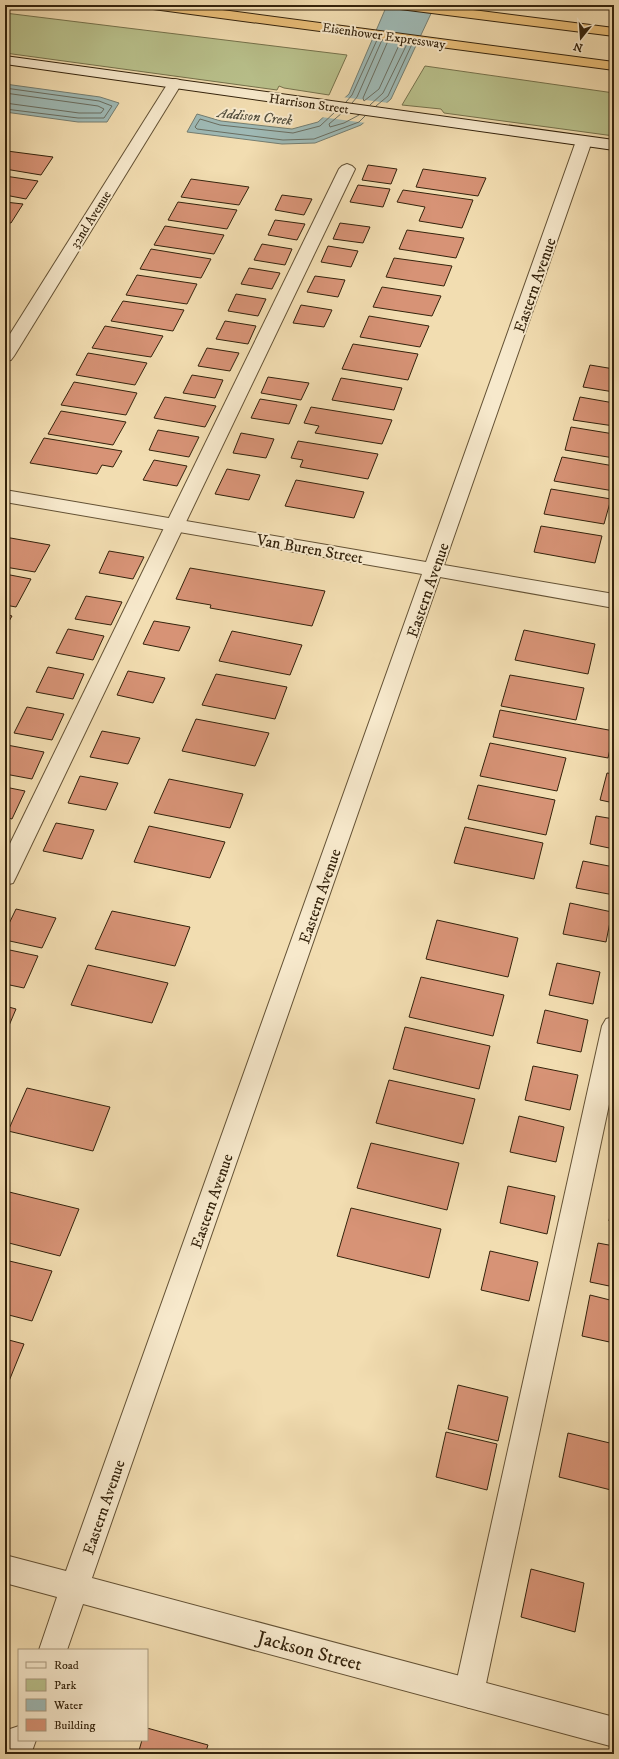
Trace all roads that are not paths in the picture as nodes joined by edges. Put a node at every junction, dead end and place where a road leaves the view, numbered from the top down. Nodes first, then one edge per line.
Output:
1 (153, 5) edge
2 (400, 5) edge
3 (614, 32) edge
4 (5, 60) edge
5 (614, 66) edge
6 (175, 83) junction
7 (584, 141) junction
8 (614, 145) edge
9 (347, 169) dead end
10 (5, 356) edge
11 (5, 496) edge
12 (175, 525) junction
13 (434, 569) junction
14 (614, 601) edge
15 (5, 877) edge
16 (614, 1026) edge
17 (5, 1570) edge
18 (74, 1588) junction
19 (53, 1649) edge
20 (469, 1693) junction
21 (614, 1732) edge
22 (21, 1741) edge
23 (16, 1754) edge

1 - 5 highway, Eisenhower Expressway
2 - 3 highway
4 - 6 street, Harrison Street
6 - 7 street, Harrison Street
6 - 10 street, 32nd Avenue
7 - 8 street, Harrison Street
7 - 13 street, Eastern Avenue
9 - 12 street
11 - 12 street, Van Buren Street
12 - 13 street, Van Buren Street
12 - 15 street
13 - 14 street, Van Buren Street
13 - 18 street, Eastern Avenue
16 - 20 street
17 - 18 street, Jackson Street
18 - 19 street, Eastern Avenue
18 - 20 street, Jackson Street
20 - 21 street, Jackson Street
22 - 23 street

